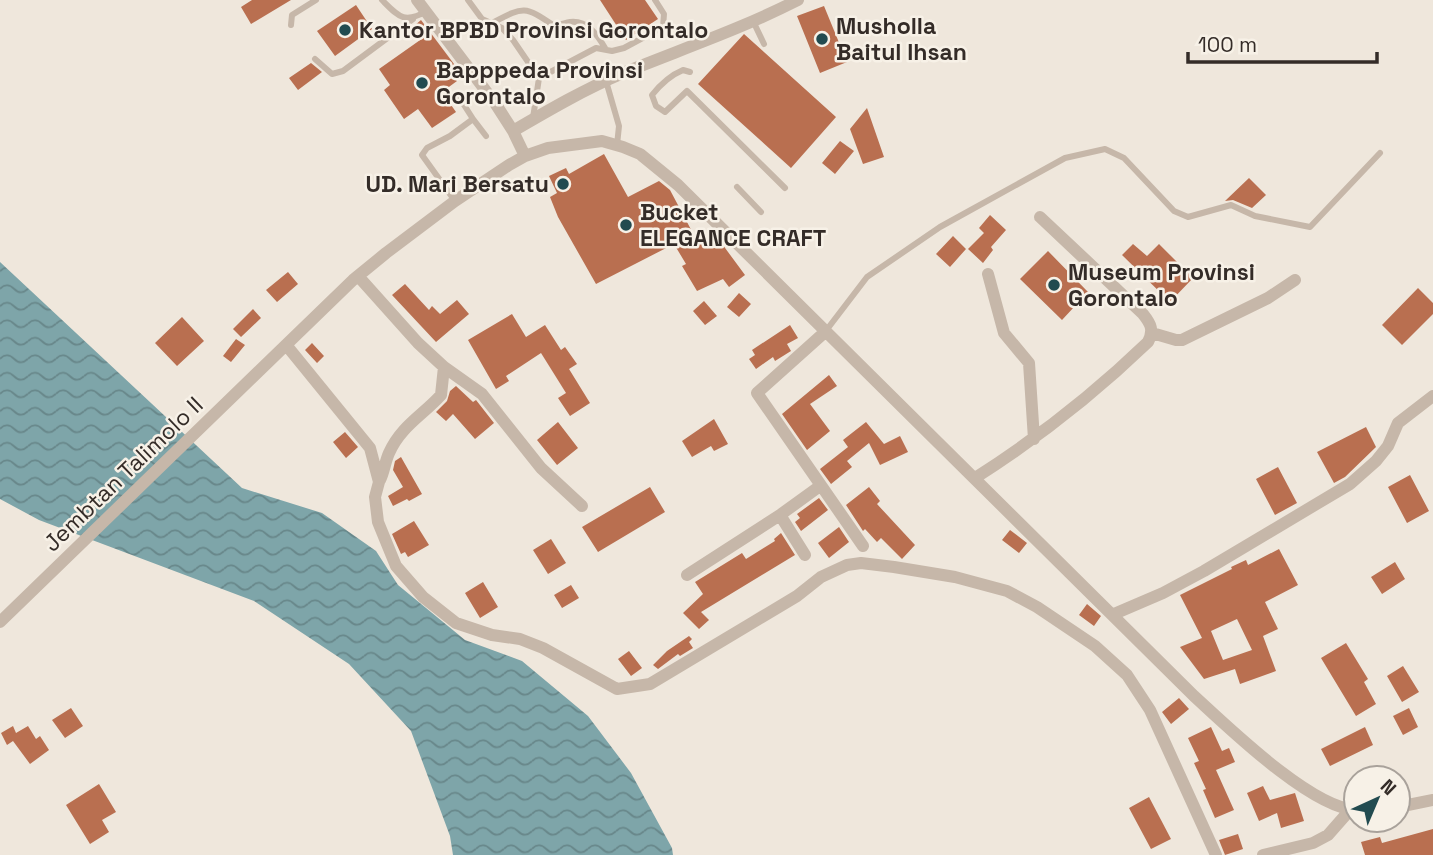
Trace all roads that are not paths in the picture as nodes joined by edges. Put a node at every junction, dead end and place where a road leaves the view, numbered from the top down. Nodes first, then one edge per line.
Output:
1 (316, 0) edge
2 (382, 0) edge
3 (417, 0) edge
4 (468, 0) edge
5 (655, 0) edge
6 (797, 0) edge
7 (427, 11) junction
8 (413, 19) junction
9 (753, 20) junction
10 (492, 23) junction
11 (291, 25) dead end
12 (764, 44) dead end
13 (604, 48) junction
14 (315, 60) dead end
15 (691, 72) dead end
16 (540, 78) junction
17 (606, 81) junction
18 (457, 94) dead end
19 (473, 119) junction
20 (533, 119) junction
21 (513, 131) junction
22 (486, 136) dead end
23 (617, 145) junction
24 (1380, 153) dead end
25 (525, 156) junction
26 (737, 187) dead end
27 (785, 188) dead end
28 (455, 201) junction
29 (761, 212) dead end
30 (1040, 217) dead end
31 (988, 274) dead end
32 (358, 276) junction
33 (1295, 280) dead end
34 (825, 332) junction
35 (1152, 333) junction
36 (287, 346) junction
37 (444, 367) junction
38 (1433, 396) edge
39 (1034, 439) junction
40 (975, 478) junction
41 (379, 482) junction
42 (820, 486) junction
43 (582, 506) dead end
44 (780, 515) junction
45 (863, 546) dead end
46 (805, 555) dead end
47 (687, 575) dead end
48 (1114, 614) junction
49 (0, 622) edge
50 (1433, 800) edge
51 (1412, 804) edge
52 (1342, 806) edge
53 (1342, 821) edge
54 (1216, 855) edge
55 (1263, 855) edge

1 - 11 lane
2 - 8 lane
3 - 7 street
4 - 10 lane
5 - 13 lane
6 - 9 street
7 - 8 lane
7 - 21 street
8 - 14 lane
9 - 12 lane
9 - 17 street
10 - 13 lane
10 - 16 lane
13 - 16 lane
15 - 27 lane
16 - 20 lane
17 - 20 street
17 - 23 lane
18 - 19 lane
19 - 22 lane
19 - 28 lane
20 - 21 street
21 - 25 street
23 - 25 street, Jembtan Talimolo II
23 - 34 street
24 - 34 lane
25 - 28 street, Jembtan Talimolo II
26 - 29 lane
28 - 32 street, Jembtan Talimolo II
30 - 35 street
31 - 39 street
32 - 36 street, Jembtan Talimolo II
32 - 37 street
33 - 35 street
34 - 40 street
34 - 42 street
35 - 39 street
36 - 41 street
36 - 49 street, Jembtan Talimolo II
37 - 41 street
37 - 43 street
38 - 48 street
39 - 40 street
40 - 48 street
41 - 54 street
42 - 44 street
42 - 45 street
44 - 46 street
44 - 47 street
48 - 52 street
50 - 51 street
53 - 55 street

